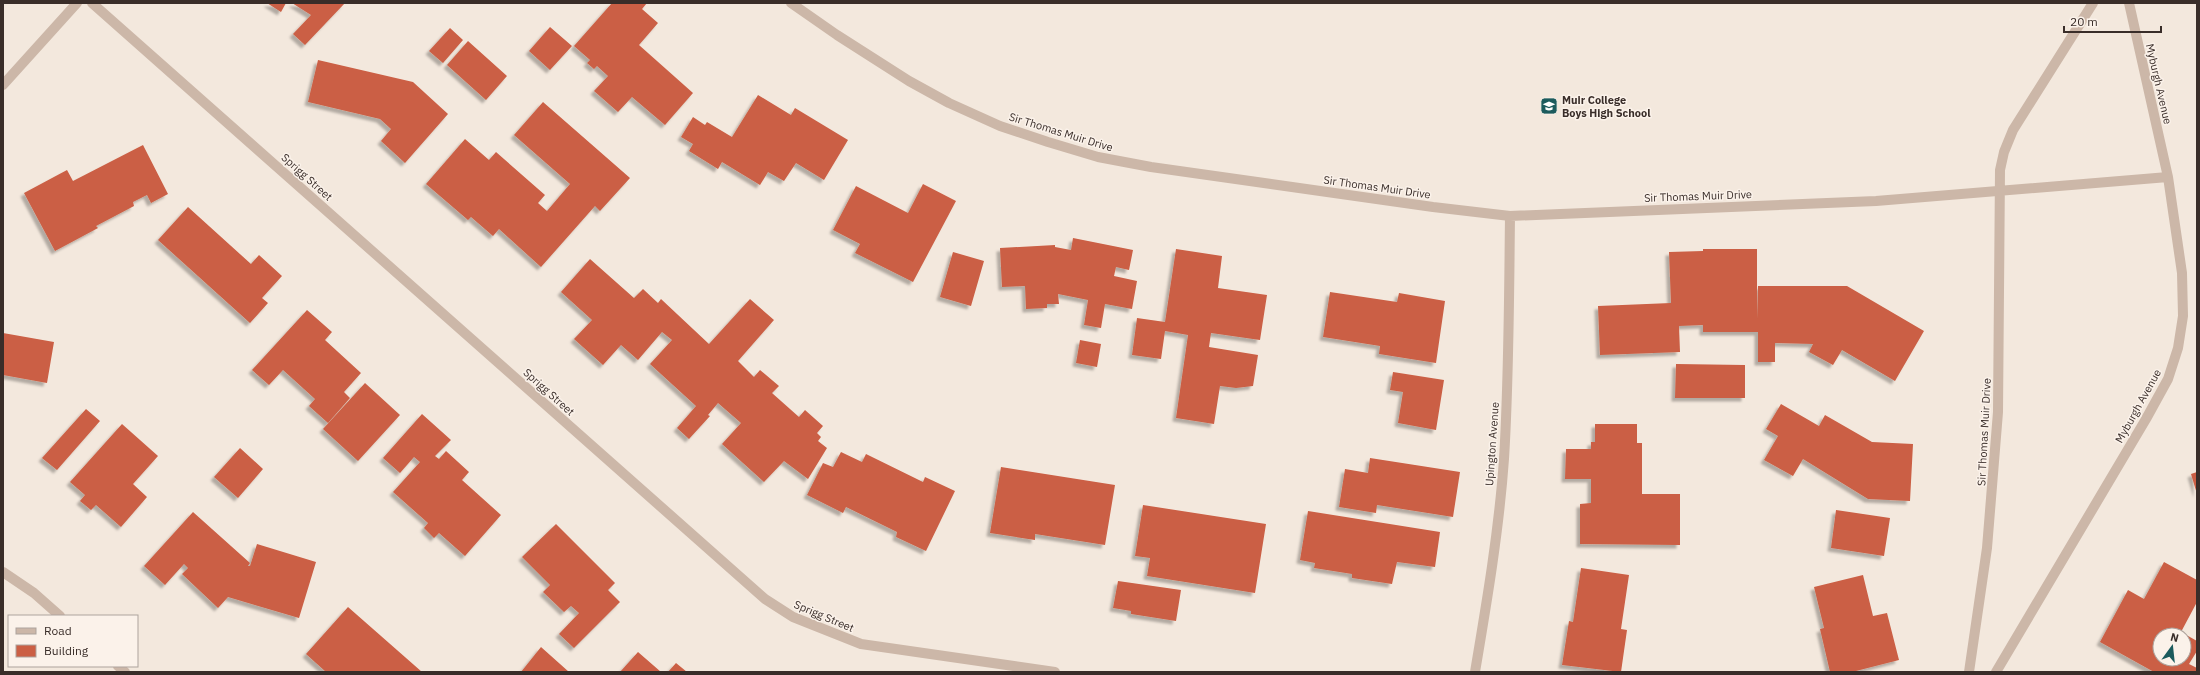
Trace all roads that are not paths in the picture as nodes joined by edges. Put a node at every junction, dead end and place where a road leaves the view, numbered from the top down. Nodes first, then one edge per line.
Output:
1 (77, 3) edge
2 (92, 3) edge
3 (791, 3) edge
4 (2093, 3) edge
5 (2129, 3) edge
6 (3, 85) edge
7 (2168, 177) junction
8 (2000, 192) junction
9 (1510, 216) junction
10 (3, 572) edge
11 (59, 615) edge
12 (1055, 672) edge
13 (1476, 672) edge
14 (1969, 672) edge
15 (1996, 672) edge

1 - 6 street
2 - 12 street, Sprigg Street
3 - 9 street, Sir Thomas Muir Drive
4 - 8 street, Sir Thomas Muir Drive
5 - 7 street, Myburgh Avenue
7 - 8 street, Sir Thomas Muir Drive
7 - 15 street, Myburgh Avenue
8 - 9 street, Sir Thomas Muir Drive
8 - 14 street, Sir Thomas Muir Drive
9 - 13 street, Upington Avenue
10 - 11 street

